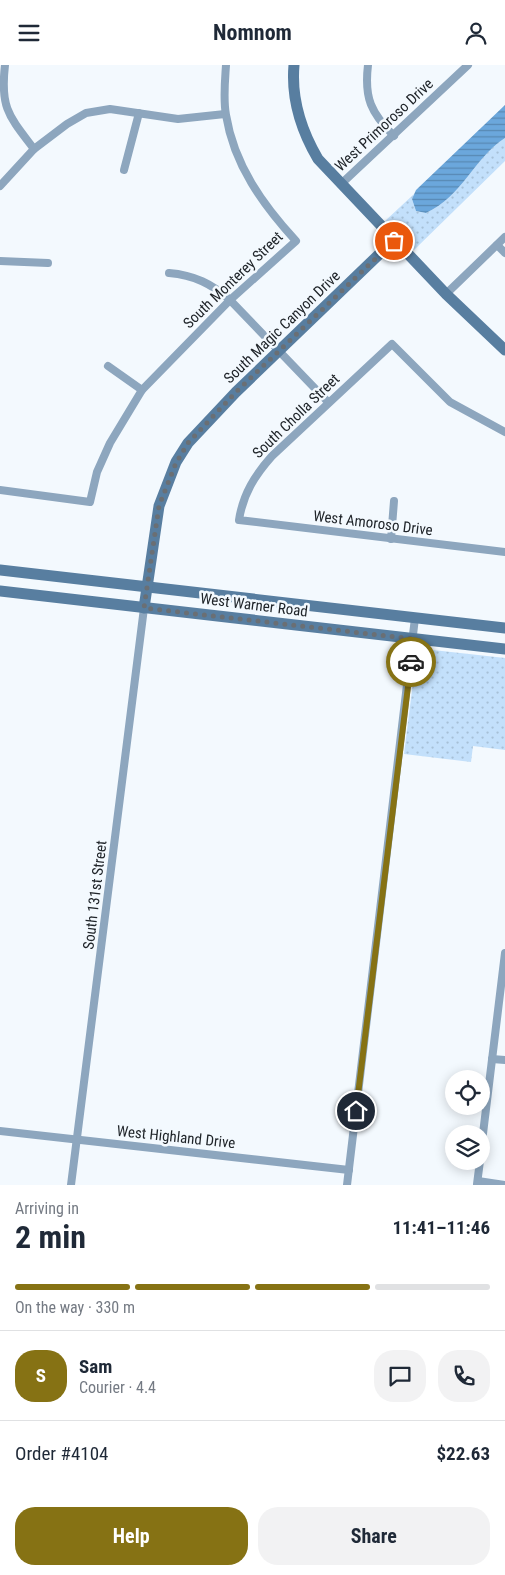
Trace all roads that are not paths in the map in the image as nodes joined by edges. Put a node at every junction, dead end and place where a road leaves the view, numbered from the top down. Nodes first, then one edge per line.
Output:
1 (5, 65) edge
2 (226, 65) edge
3 (294, 65) edge
4 (368, 65) edge
5 (468, 65) edge
6 (139, 113) junction
7 (225, 114) junction
8 (394, 136) junction
9 (34, 149) junction
10 (124, 170) dead end
11 (342, 184) junction
12 (0, 186) edge
13 (505, 237) edge
14 (394, 241) junction
15 (497, 245) junction
16 (505, 253) edge
17 (0, 261) edge
18 (48, 263) dead end
19 (169, 273) dead end
20 (446, 294) junction
21 (230, 300) junction
22 (505, 350) edge
23 (278, 353) junction
24 (108, 366) dead end
25 (142, 390) junction
26 (328, 403) junction
27 (505, 432) edge
28 (0, 490) edge
29 (394, 501) dead end
30 (239, 520) joint
31 (391, 539) junction
32 (505, 552) edge
33 (0, 571) edge
34 (147, 588) junction
35 (0, 591) edge
36 (144, 608) junction
37 (415, 618) junction
38 (505, 628) edge
39 (414, 639) junction
40 (505, 649) edge
41 (505, 953) edge
42 (492, 1059) junction
43 (505, 1060) edge
44 (484, 1125) edge
45 (0, 1131) edge
46 (78, 1140) junction
47 (349, 1170) junction
48 (479, 1170) edge
49 (477, 1183) edge
50 (71, 1185) edge
51 (347, 1185) edge
52 (505, 1185) edge

1 - 9 street
2 - 7 street, South Monterey Street
3 - 11 main road
4 - 8 street
5 - 8 street, West Primoroso Drive
6 - 7 street
6 - 9 street
6 - 10 street
7 - 21 street, South Monterey Street
8 - 11 street, West Primoroso Drive
9 - 12 street
11 - 14 main road
13 - 15 street
14 - 20 main road
14 - 23 main road, South Magic Canyon Drive
15 - 16 street
15 - 20 street
17 - 18 street
19 - 21 street
20 - 22 main road
21 - 23 street
21 - 25 street, South Monterey Street
23 - 26 street
23 - 34 main road, South Magic Canyon Drive
24 - 25 street
25 - 28 street, South Monterey Street
26 - 27 street, South Cholla Street
26 - 30 street, South Cholla Street
29 - 31 street
30 - 31 street, West Amoroso Drive
31 - 32 street, West Amoroso Drive
33 - 34 main road, West Warner Road
34 - 36 main road, South Magic Canyon Drive
34 - 37 main road, West Warner Road
35 - 36 main road, West Warner Road
36 - 39 main road, West Warner Road
36 - 46 street, South 131st Street
37 - 38 main road, West Warner Road
37 - 39 street
39 - 40 main road, West Warner Road
39 - 47 street
41 - 42 street
42 - 43 street
42 - 44 street
45 - 46 street, West Highland Drive
46 - 47 street, West Highland Drive
46 - 50 street, South 131st Street
47 - 51 street
48 - 49 street
49 - 52 street

